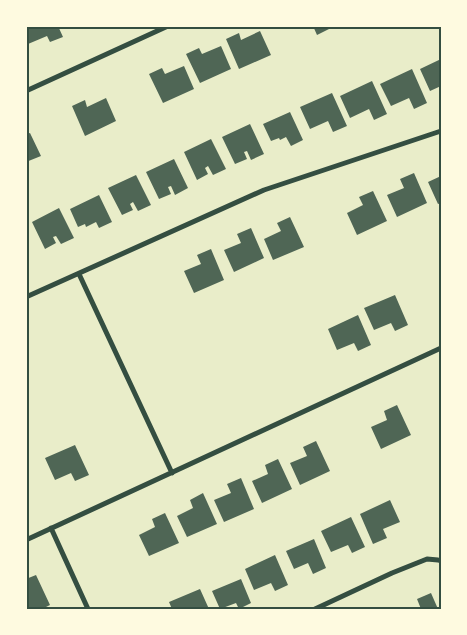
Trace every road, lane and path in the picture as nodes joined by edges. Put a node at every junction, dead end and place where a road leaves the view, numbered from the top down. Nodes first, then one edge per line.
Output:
1 (168, 26) edge
2 (26, 91) edge
3 (441, 131) edge
4 (79, 274) junction
5 (26, 297) edge
6 (441, 348) edge
7 (172, 473) junction
8 (51, 528) junction
9 (26, 540) edge
10 (440, 561) edge
11 (88, 609) edge
12 (315, 609) edge

1 - 2 street
3 - 4 street
4 - 5 street
4 - 7 street
6 - 7 street
7 - 8 street
8 - 9 street
8 - 11 street
10 - 12 street

